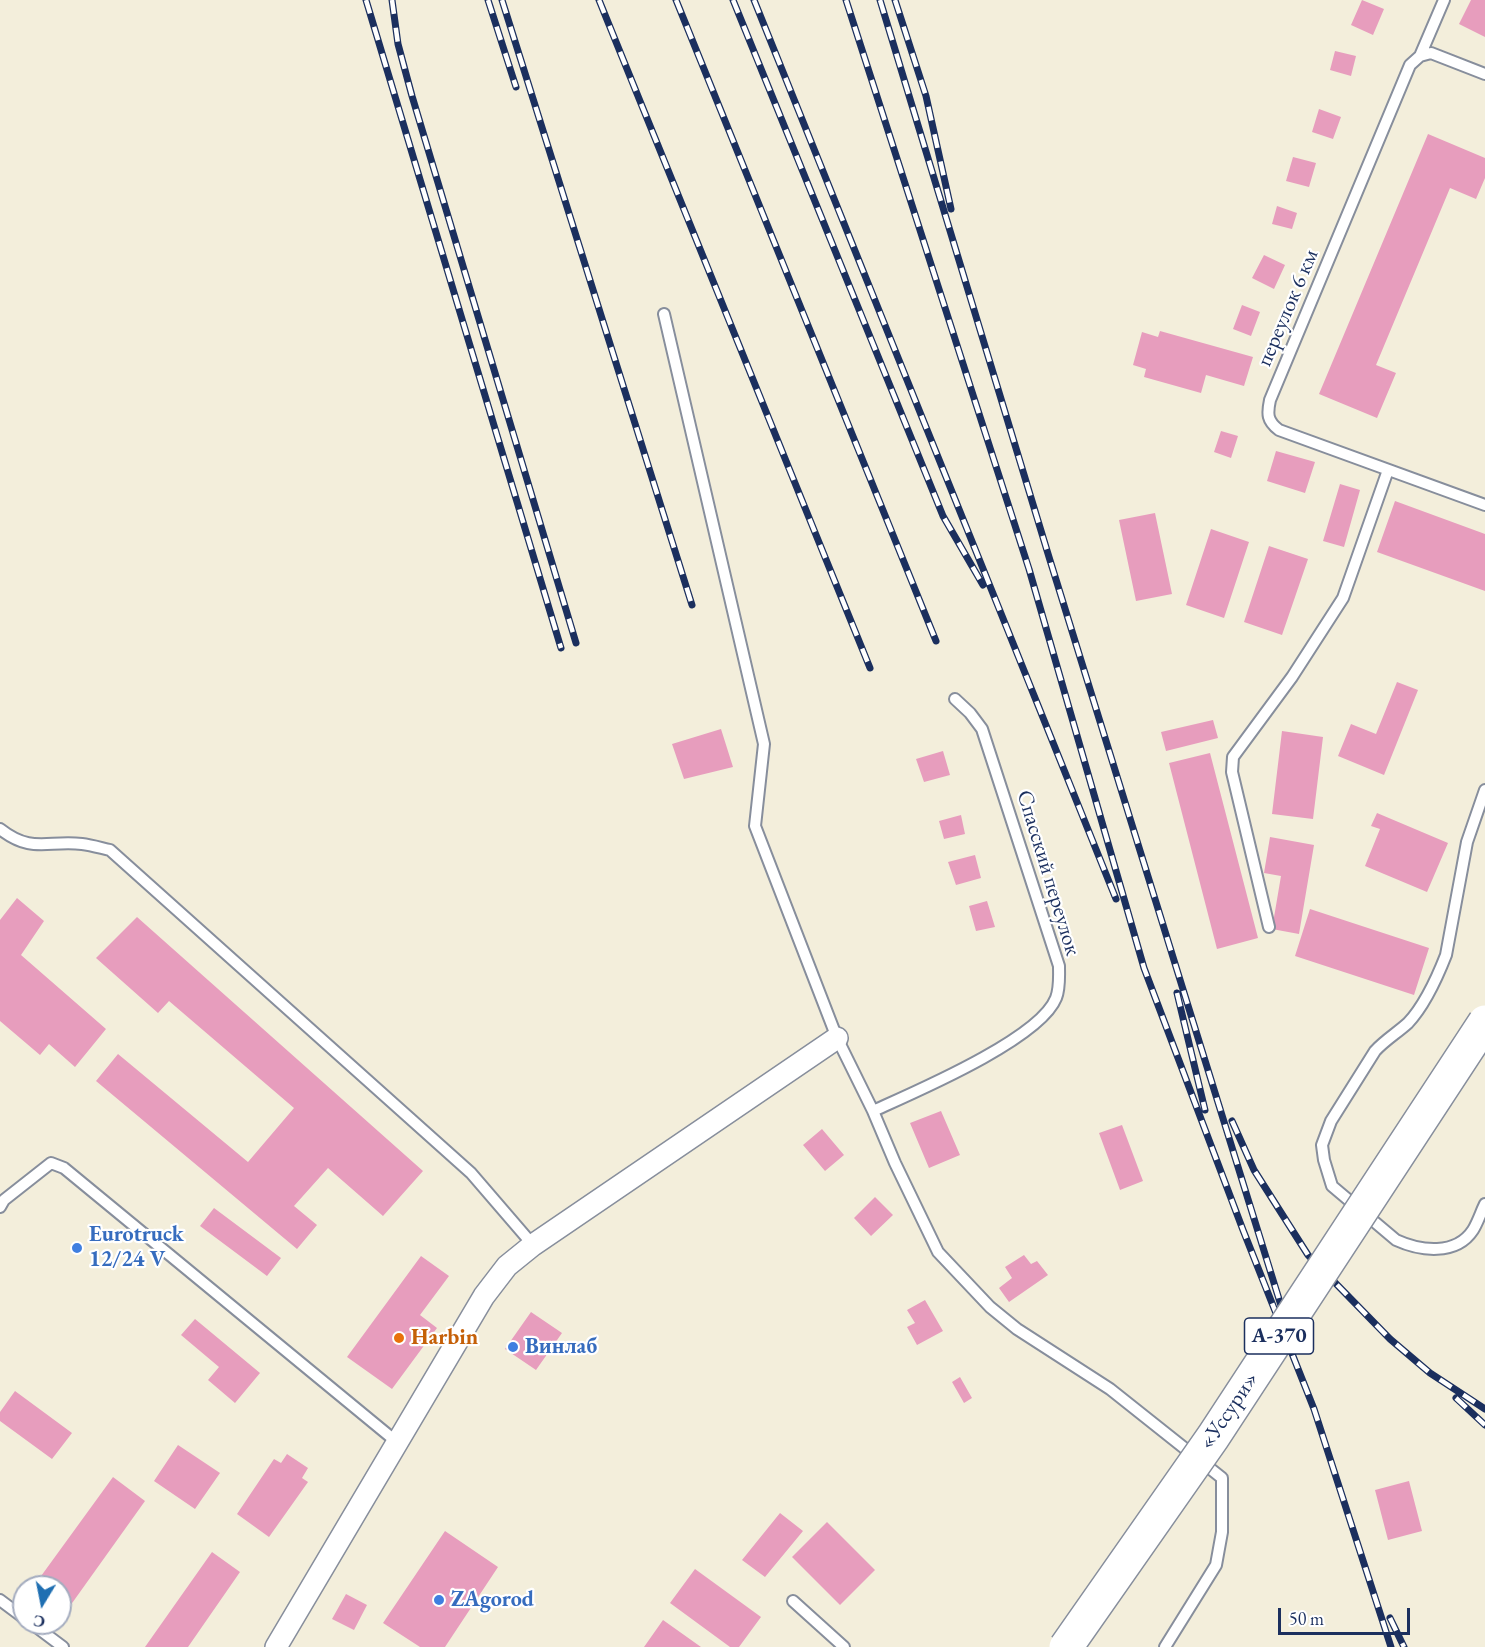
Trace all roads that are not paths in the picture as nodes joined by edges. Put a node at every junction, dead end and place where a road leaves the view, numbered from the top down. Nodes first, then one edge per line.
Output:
1 (1444, 0) edge
2 (1420, 56) junction
3 (1485, 74) edge
4 (664, 314) dead end
5 (1388, 470) junction
6 (1485, 505) edge
7 (955, 699) dead end
8 (1485, 790) edge
9 (0, 829) edge
10 (1269, 927) dead end
11 (1485, 1022) edge
12 (837, 1038) junction
13 (873, 1111) junction
14 (1485, 1204) edge
15 (0, 1207) edge
16 (533, 1245) junction
17 (398, 1443) junction
18 (793, 1601) dead end
19 (47, 1635) edge
20 (63, 1647) edge
21 (276, 1647) edge
22 (844, 1647) edge
23 (1066, 1647) edge
24 (1164, 1647) edge

1 - 2 lane, переулок 6 км
2 - 3 lane
2 - 5 lane, переулок 6 км
4 - 12 lane
5 - 6 lane, переулок 6 км
5 - 10 lane
7 - 13 lane, Спасский переулок
8 - 14 lane
9 - 16 lane
11 - 23 highway, «Уссури» / А-370, bridge
12 - 13 lane
12 - 16 street
13 - 24 lane
15 - 17 lane
16 - 17 street
17 - 21 street
18 - 22 lane
19 - 20 lane

